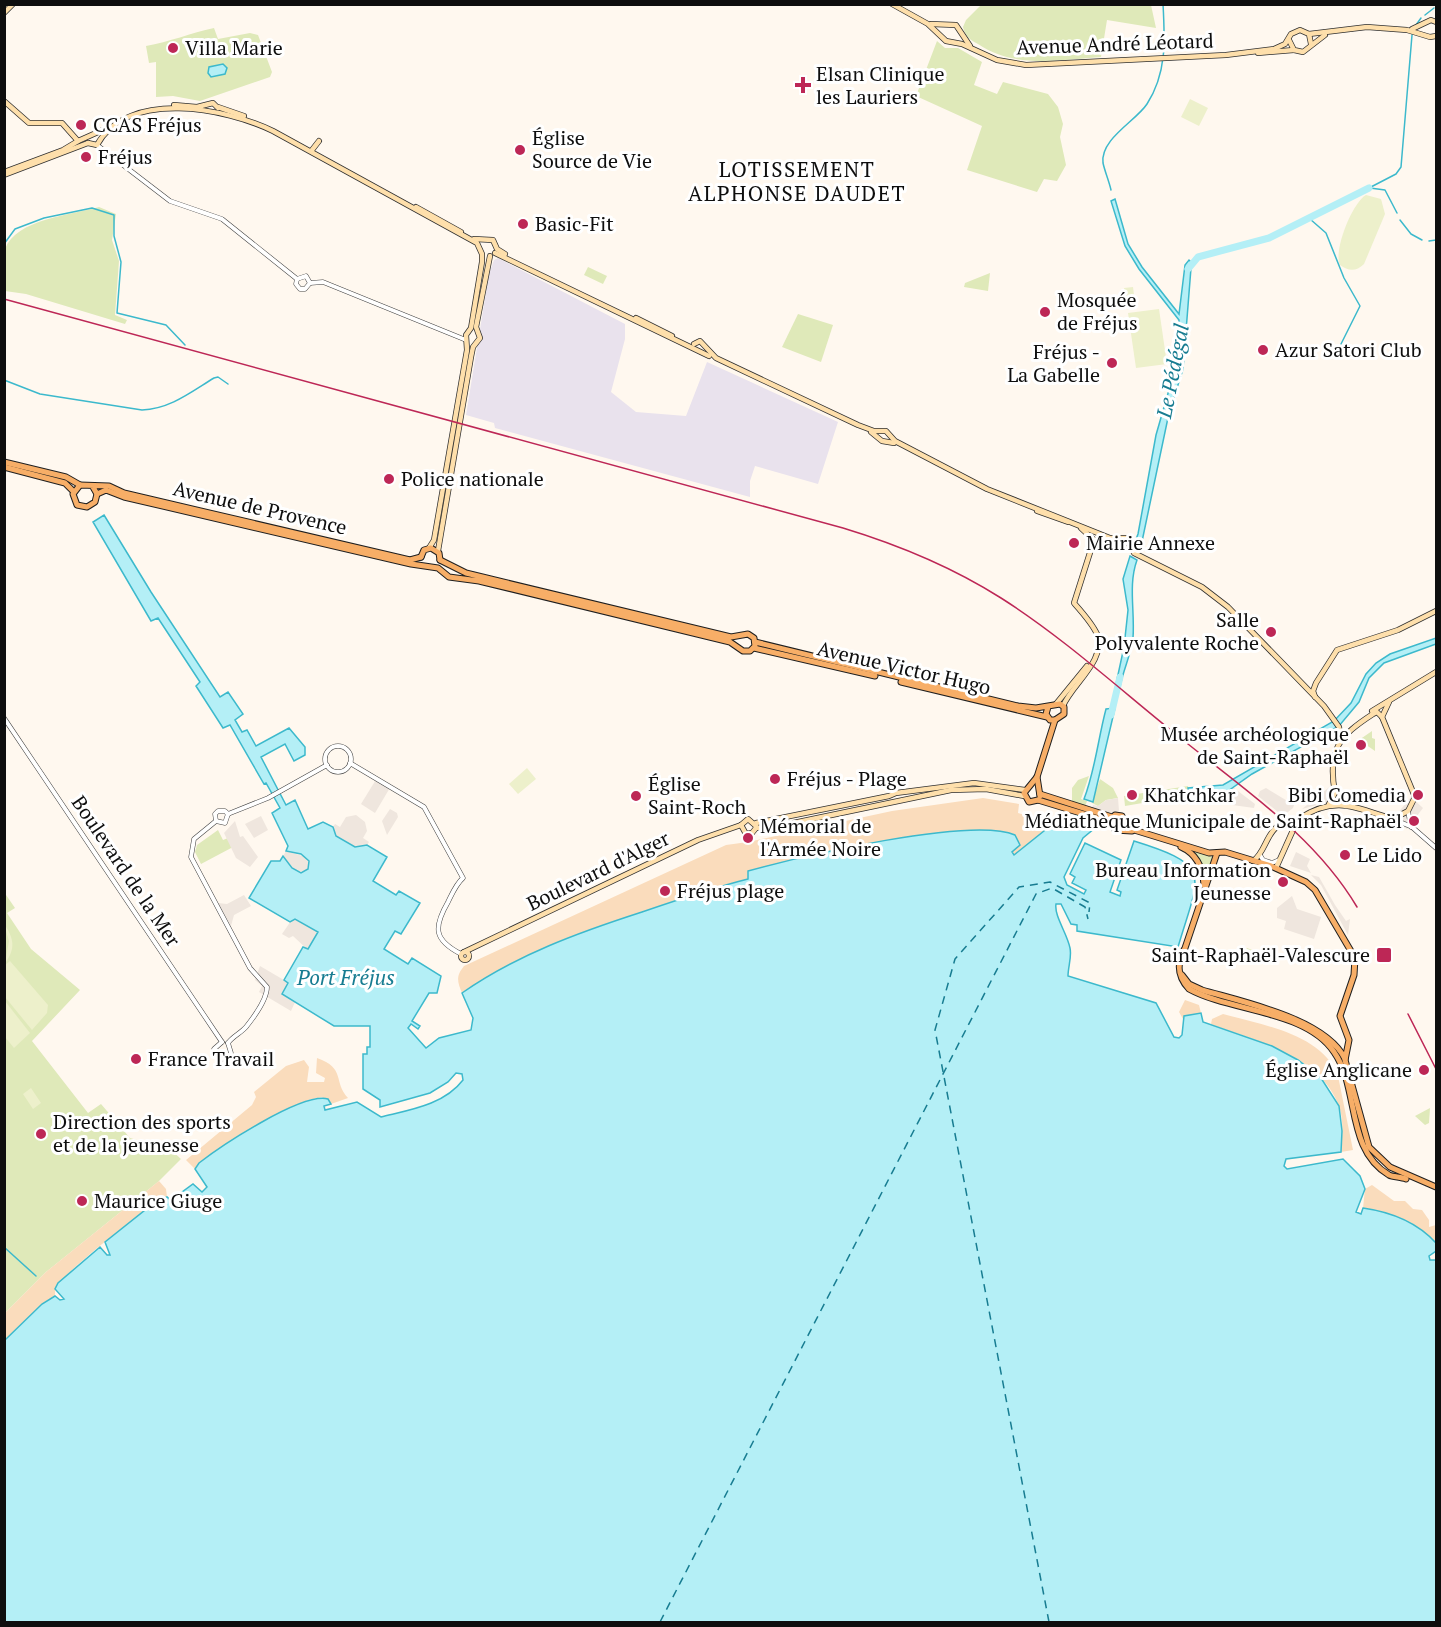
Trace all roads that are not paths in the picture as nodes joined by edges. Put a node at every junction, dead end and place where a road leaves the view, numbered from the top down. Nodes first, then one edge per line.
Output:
1 (13, 4) edge
2 (892, 4) edge
3 (4, 13) edge
4 (1437, 21) edge
5 (928, 24) junction
6 (1425, 25) junction
7 (944, 26) junction
8 (1407, 30) junction
9 (959, 33) junction
10 (1327, 33) junction
11 (941, 34) junction
12 (1309, 34) junction
13 (1426, 35) junction
14 (1437, 36) edge
15 (1289, 40) junction
16 (953, 42) junction
17 (1311, 44) junction
18 (972, 48) junction
19 (1294, 50) junction
20 (1226, 55) junction
21 (4, 102) edge
22 (213, 109) junction
23 (95, 134) junction
24 (99, 138) junction
25 (88, 141) junction
26 (319, 141) dead end
27 (77, 144) junction
28 (97, 145) junction
29 (312, 150) junction
30 (4, 173) edge
31 (482, 241) junction
32 (479, 247) junction
33 (494, 253) junction
34 (482, 254) junction
35 (297, 279) junction
36 (310, 283) junction
37 (476, 331) junction
38 (468, 332) junction
39 (459, 335) junction
40 (467, 341) junction
41 (474, 344) junction
42 (703, 346) junction
43 (695, 348) junction
44 (879, 434) junction
45 (888, 438) junction
46 (4, 462) edge
47 (4, 467) edge
48 (80, 485) junction
49 (93, 487) junction
50 (74, 492) junction
51 (97, 494) junction
52 (1096, 536) junction
53 (1119, 539) junction
54 (429, 548) junction
55 (1127, 548) junction
56 (438, 551) junction
57 (421, 556) junction
58 (441, 560) junction
59 (423, 565) junction
60 (435, 567) junction
61 (1437, 611) edge
62 (740, 636) junction
63 (737, 645) junction
64 (754, 645) junction
65 (1092, 663) junction
66 (1437, 672) edge
67 (1303, 683) junction
68 (1316, 683) junction
69 (1315, 697) junction
70 (1389, 702) junction
71 (1056, 704) junction
72 (1063, 706) junction
73 (1048, 707) junction
74 (1374, 712) junction
75 (1382, 717) junction
76 (4, 718) edge
77 (1051, 719) junction
78 (1339, 727) junction
79 (1341, 739) junction
80 (350, 763) junction
81 (327, 765) junction
82 (1037, 777) junction
83 (1026, 791) junction
84 (899, 793) junction
85 (1335, 793) junction
86 (1039, 794) junction
87 (892, 795) junction
88 (897, 801) junction
89 (1329, 804) junction
90 (1343, 804) junction
91 (1408, 811) junction
92 (228, 814) junction
93 (1108, 819) junction
94 (1393, 819) junction
95 (1296, 820) junction
96 (216, 821) junction
97 (741, 825) junction
98 (756, 826) junction
99 (1123, 827) junction
100 (1412, 827) junction
101 (1437, 848) edge
102 (1216, 853) junction
103 (1260, 855) junction
104 (1280, 859) junction
105 (1253, 861) junction
106 (1276, 868) junction
107 (1205, 890) junction
108 (1185, 950) junction
109 (465, 954) joint
110 (1349, 1040) junction
111 (222, 1042) junction
112 (228, 1043) junction
113 (1338, 1049) junction
114 (1346, 1057) junction
115 (1388, 1170) junction
116 (1437, 1189) edge

1 - 3 main road
2 - 5 main road
4 - 6 main road
5 - 7 main road
5 - 11 main road
6 - 8 main road
6 - 13 main road
7 - 9 main road
7 - 11 main road
8 - 10 main road
8 - 13 main road
9 - 16 main road
9 - 18 main road, Avenue André Léotard
10 - 12 main road
10 - 17 main road
11 - 16 main road
12 - 15 main road
12 - 17 main road
13 - 14 main road
15 - 19 main road
15 - 20 main road, Avenue André Léotard
16 - 18 main road, Avenue André Léotard
17 - 19 main road
18 - 20 main road, Avenue André Léotard
19 - 20 main road, Avenue André Léotard
21 - 27 main road
22 - 23 main road
22 - 24 main road
22 - 29 main road
22 - 32 main road
23 - 24 main road
23 - 25 main road
24 - 28 main road
25 - 27 main road
25 - 28 main road
26 - 29 main road
27 - 30 main road
28 - 35 street
29 - 31 main road
31 - 32 main road
31 - 33 main road
32 - 34 main road
33 - 34 main road
33 - 37 main road
33 - 43 main road
34 - 38 main road
35 - 36 street
35 - 36 street
36 - 39 street
37 - 38 main road
37 - 41 main road
38 - 39 street
38 - 40 main road
39 - 40 street
40 - 41 main road
40 - 54 main road
41 - 56 main road
42 - 43 main road
42 - 43 main road
42 - 44 main road
43 - 44 main road
44 - 45 main road
44 - 45 main road
45 - 52 main road
46 - 48 main road
47 - 50 main road
48 - 49 main road
48 - 50 main road
49 - 51 main road
49 - 57 main road, Avenue de Provence
50 - 51 main road
51 - 59 main road, Avenue de Provence
52 - 53 main road
52 - 55 main road
52 - 65 main road
53 - 55 main road
53 - 55 main road
54 - 56 main road
54 - 57 main road
55 - 67 main road
56 - 58 main road
57 - 59 main road
58 - 60 main road
58 - 62 main road
59 - 60 main road
60 - 63 main road
61 - 68 main road
62 - 63 main road
62 - 64 main road
63 - 64 main road
64 - 73 main road, Avenue Victor Hugo
64 - 77 main road, Avenue Victor Hugo
65 - 71 main road
65 - 72 main road
66 - 70 main road
67 - 68 main road
67 - 69 main road
68 - 69 main road
69 - 78 main road
70 - 74 main road
70 - 75 main road
71 - 72 main road
71 - 73 main road
72 - 77 main road
73 - 77 main road
74 - 75 main road
74 - 78 main road
74 - 79 main road
75 - 91 main road
76 - 111 street, Boulevard de la Mer
77 - 82 main road
78 - 79 main road
79 - 85 main road
80 - 81 street
80 - 81 street
80 - 109 street
81 - 92 street
82 - 83 main road
82 - 86 main road
83 - 84 main road
83 - 86 main road
83 - 86 main road
83 - 88 main road
84 - 87 main road
84 - 88 main road
85 - 89 main road
85 - 90 main road
86 - 93 main road
87 - 88 main road
87 - 98 main road
88 - 98 main road
89 - 90 main road
89 - 95 main road
90 - 94 main road
91 - 94 main road
91 - 100 street
92 - 96 street
92 - 96 street
93 - 99 main road
93 - 99 main road
94 - 100 street
95 - 103 main road
95 - 104 main road
96 - 112 street
97 - 98 main road, Boulevard d'Alger
97 - 98 main road
97 - 109 main road, Boulevard d'Alger
99 - 102 main road
99 - 107 main road
100 - 101 street
102 - 105 main road
102 - 107 main road
103 - 104 street
103 - 105 main road
104 - 106 main road
105 - 106 main road
106 - 110 main road
107 - 108 main road
108 - 113 main road
108 - 115 main road
110 - 113 main road
110 - 114 main road
111 - 112 street
111 - 112 street
113 - 114 main road
114 - 115 main road
115 - 116 main road

